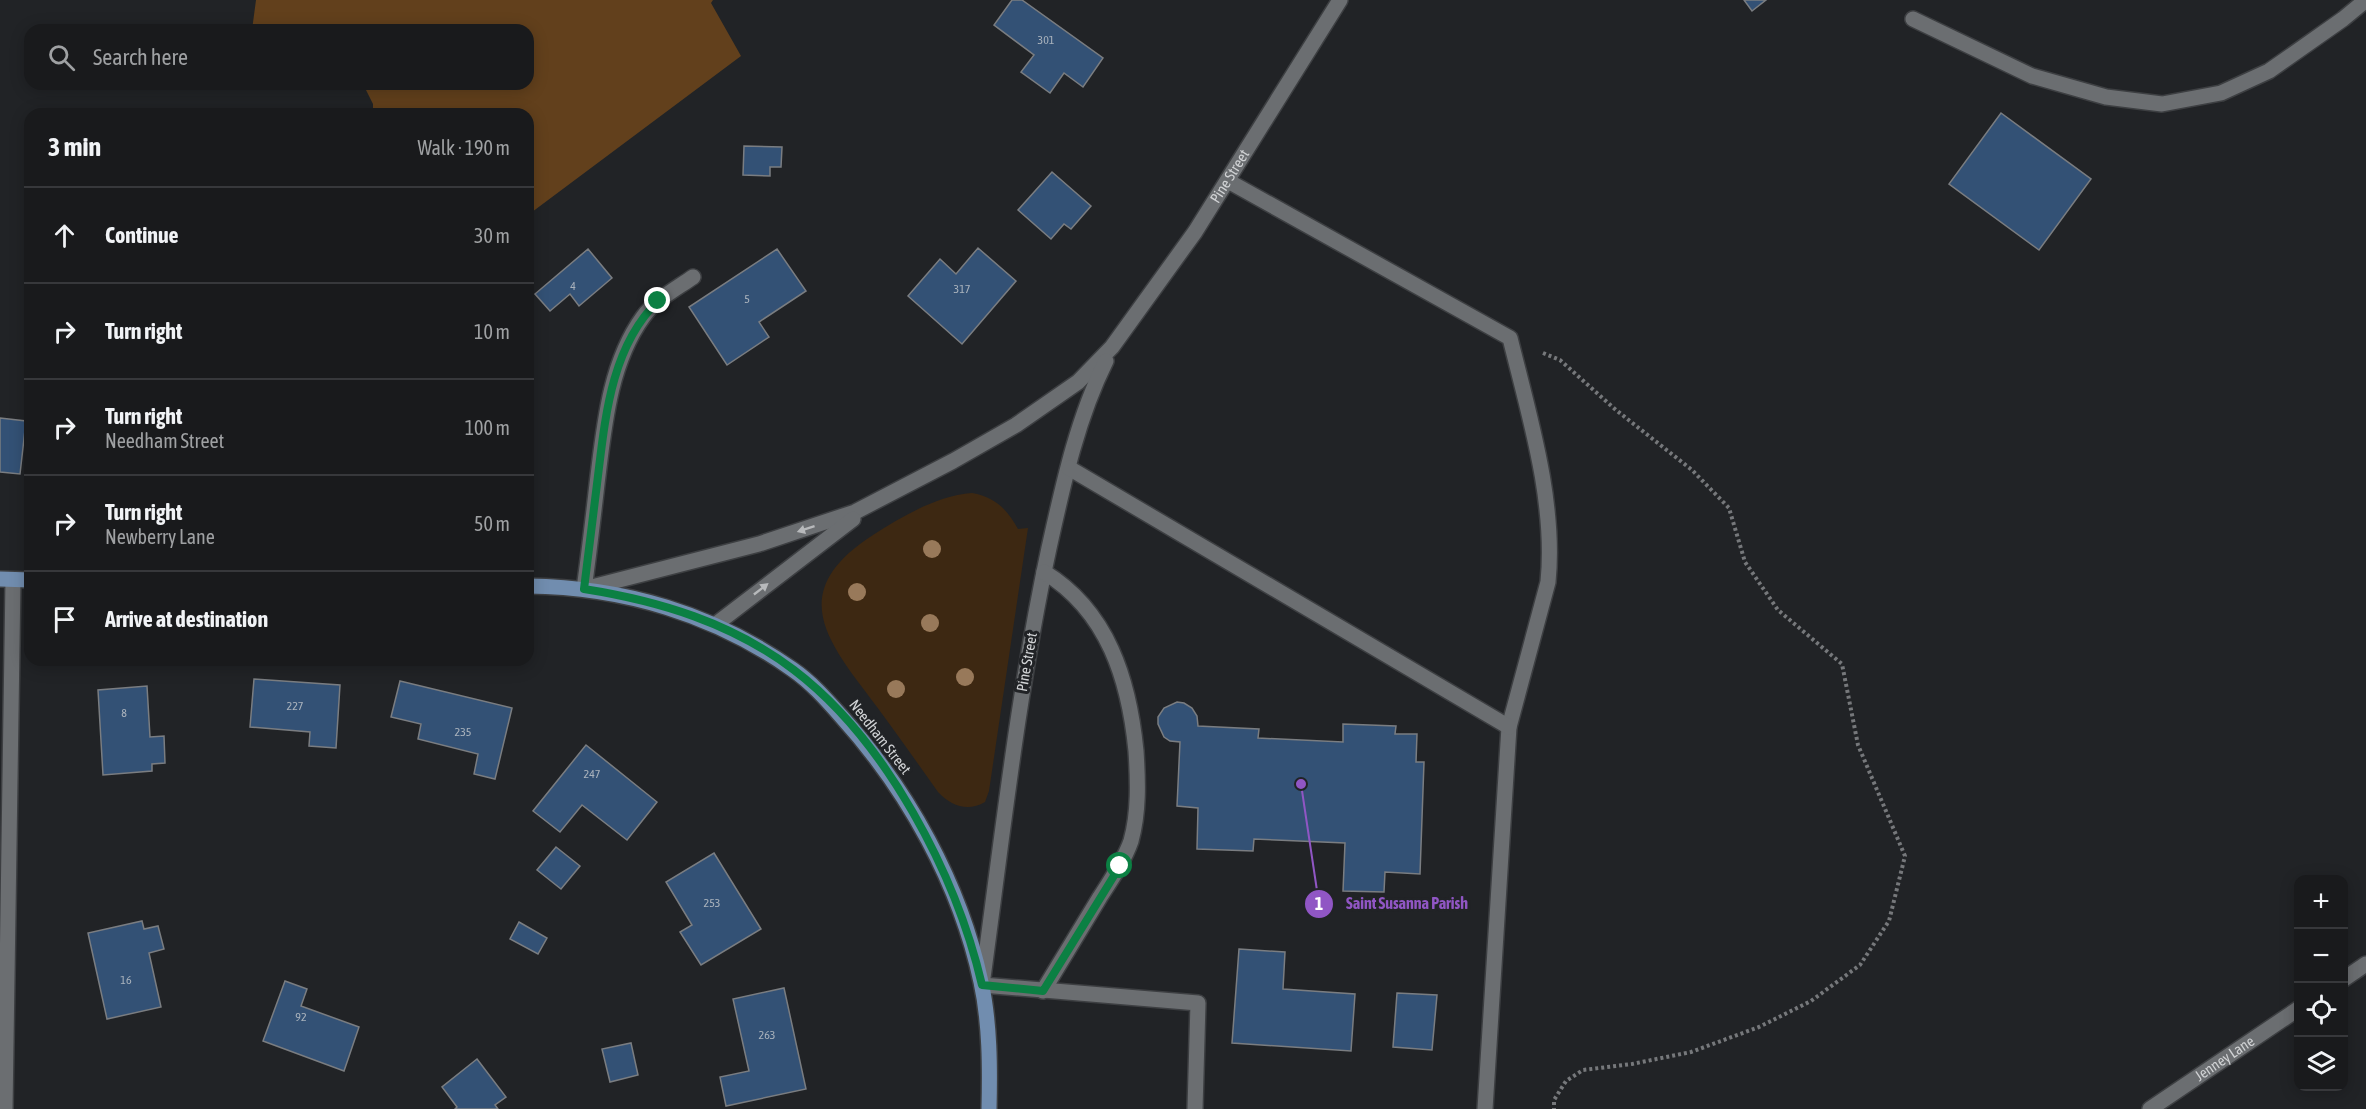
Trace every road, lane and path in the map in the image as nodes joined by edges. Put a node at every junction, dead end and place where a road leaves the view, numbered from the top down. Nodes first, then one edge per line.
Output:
1 (1340, 0) edge
2 (2366, 0) edge
3 (1913, 19) dead end
4 (1228, 181) junction
5 (693, 277) dead end
6 (1510, 338) junction
7 (1112, 347) junction
8 (1068, 468) junction
9 (880, 500) junction
10 (1044, 572) junction
11 (6, 579) edge
12 (24, 580) edge
13 (534, 586) edge
14 (584, 589) junction
15 (715, 625) junction
16 (1509, 727) junction
17 (2366, 964) edge
18 (2348, 976) edge
19 (982, 985) junction
20 (1043, 991) junction
21 (2294, 1012) edge
22 (5, 1109) edge
23 (989, 1109) edge
24 (1195, 1109) edge
25 (1485, 1109) edge
26 (1554, 1109) edge
27 (2150, 1109) edge

1 - 4 street, Pine Street
2 - 3 street
4 - 6 street
4 - 7 street, Pine Street
5 - 14 street
6 - 16 street
6 - 26 path
7 - 8 street, Pine Street
7 - 9 street, Pine Street
8 - 10 street, Pine Street
8 - 16 street
9 -> 14 street, Pine Street
15 -> 9 street, Pine Street
10 - 19 street, Pine Street
10 - 20 street
11 - 12 main road
11 - 22 street
13 - 14 main road, Needham Street
14 - 15 main road, Needham Street
15 - 19 main road, Needham Street
16 - 25 street
17 - 18 street
19 - 20 street
19 - 23 main road, Needham Street
20 - 24 street
21 - 27 street, Jenney Lane

